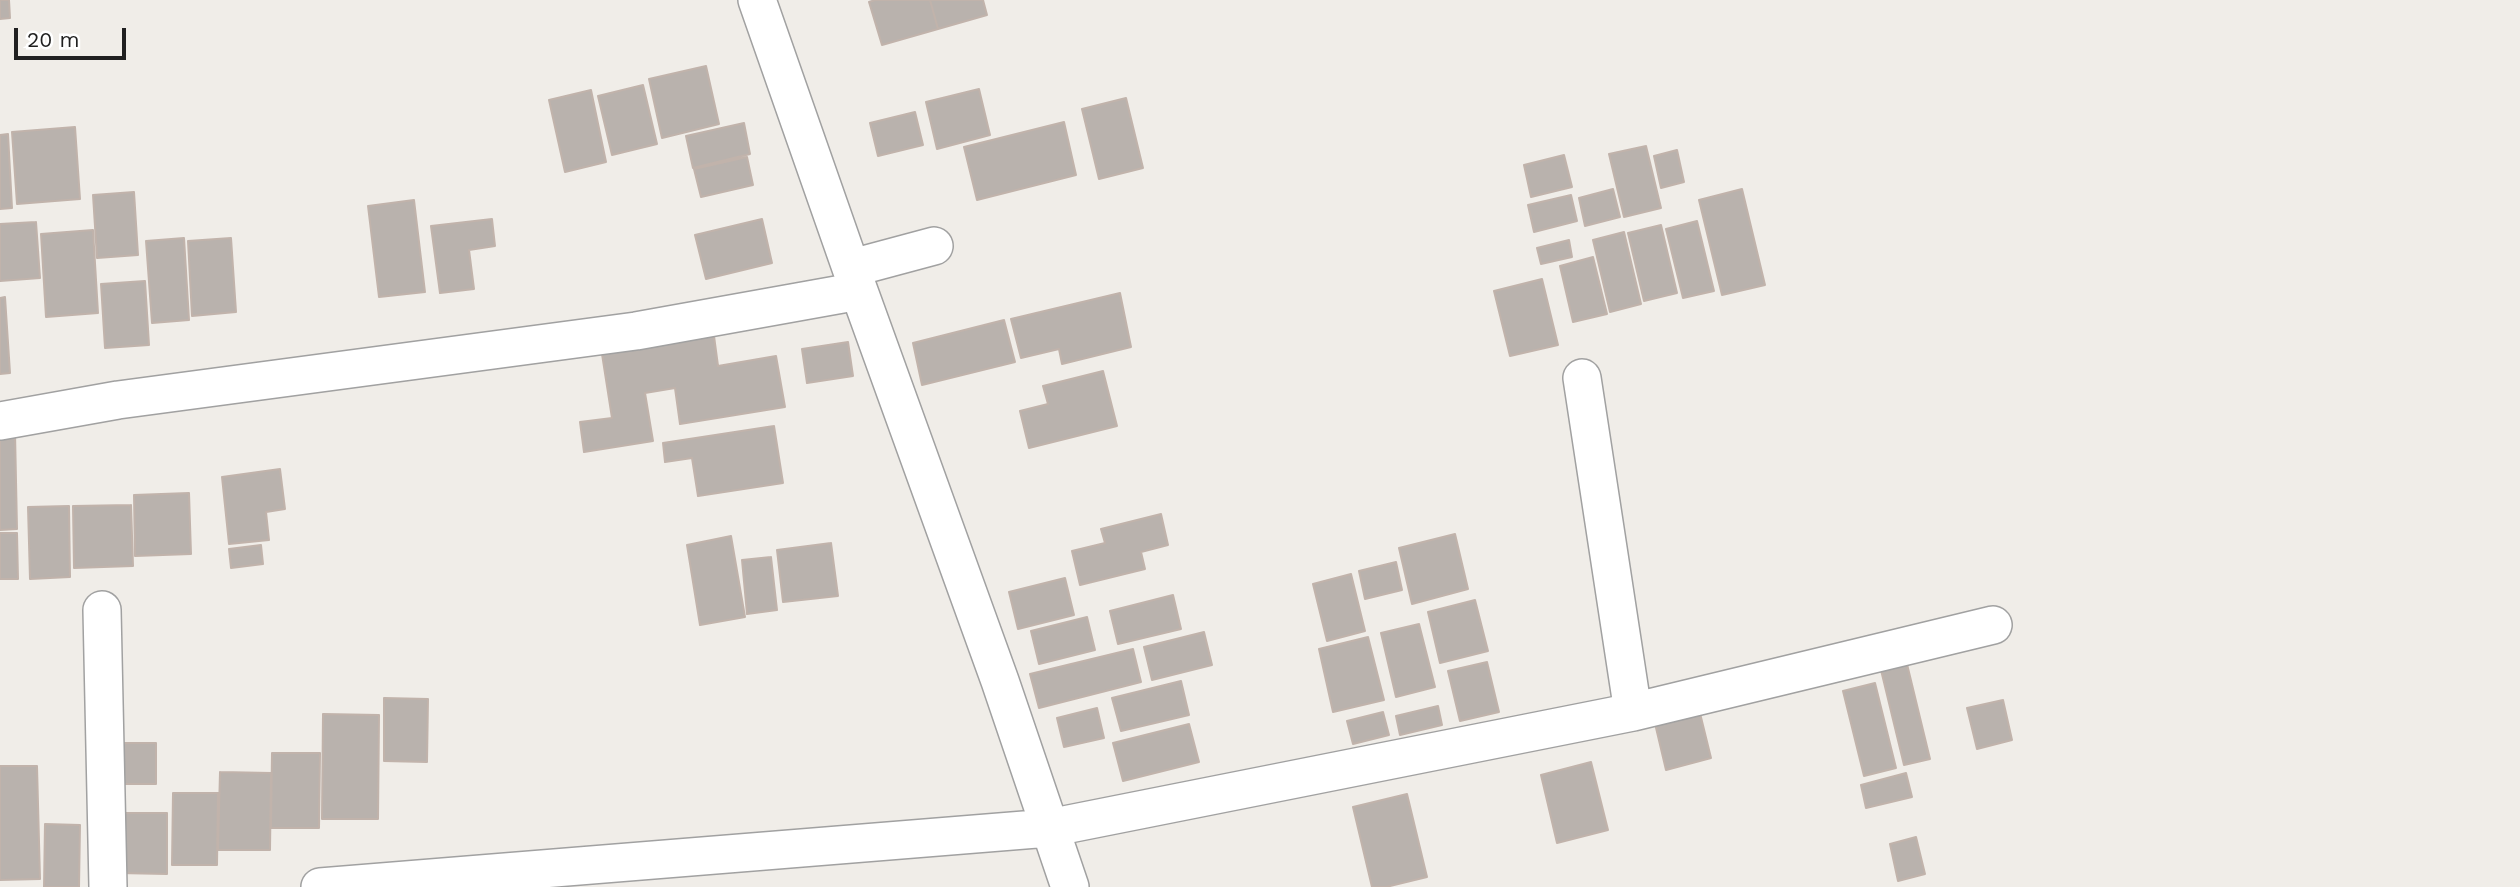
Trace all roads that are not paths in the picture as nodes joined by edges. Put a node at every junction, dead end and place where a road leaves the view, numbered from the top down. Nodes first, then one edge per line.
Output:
1 (757, 0) edge
2 (934, 246) dead end
3 (855, 279) junction
4 (1582, 378) dead end
5 (0, 421) edge
6 (102, 610) dead end
7 (1993, 625) dead end
8 (1633, 712) junction
9 (1049, 828) junction
10 (108, 887) edge
11 (320, 887) edge
12 (1070, 887) edge

1 - 3 street
2 - 3 street
3 - 5 street
3 - 9 street
4 - 8 street
6 - 10 street
7 - 8 street
8 - 9 street
9 - 11 street
9 - 12 street

